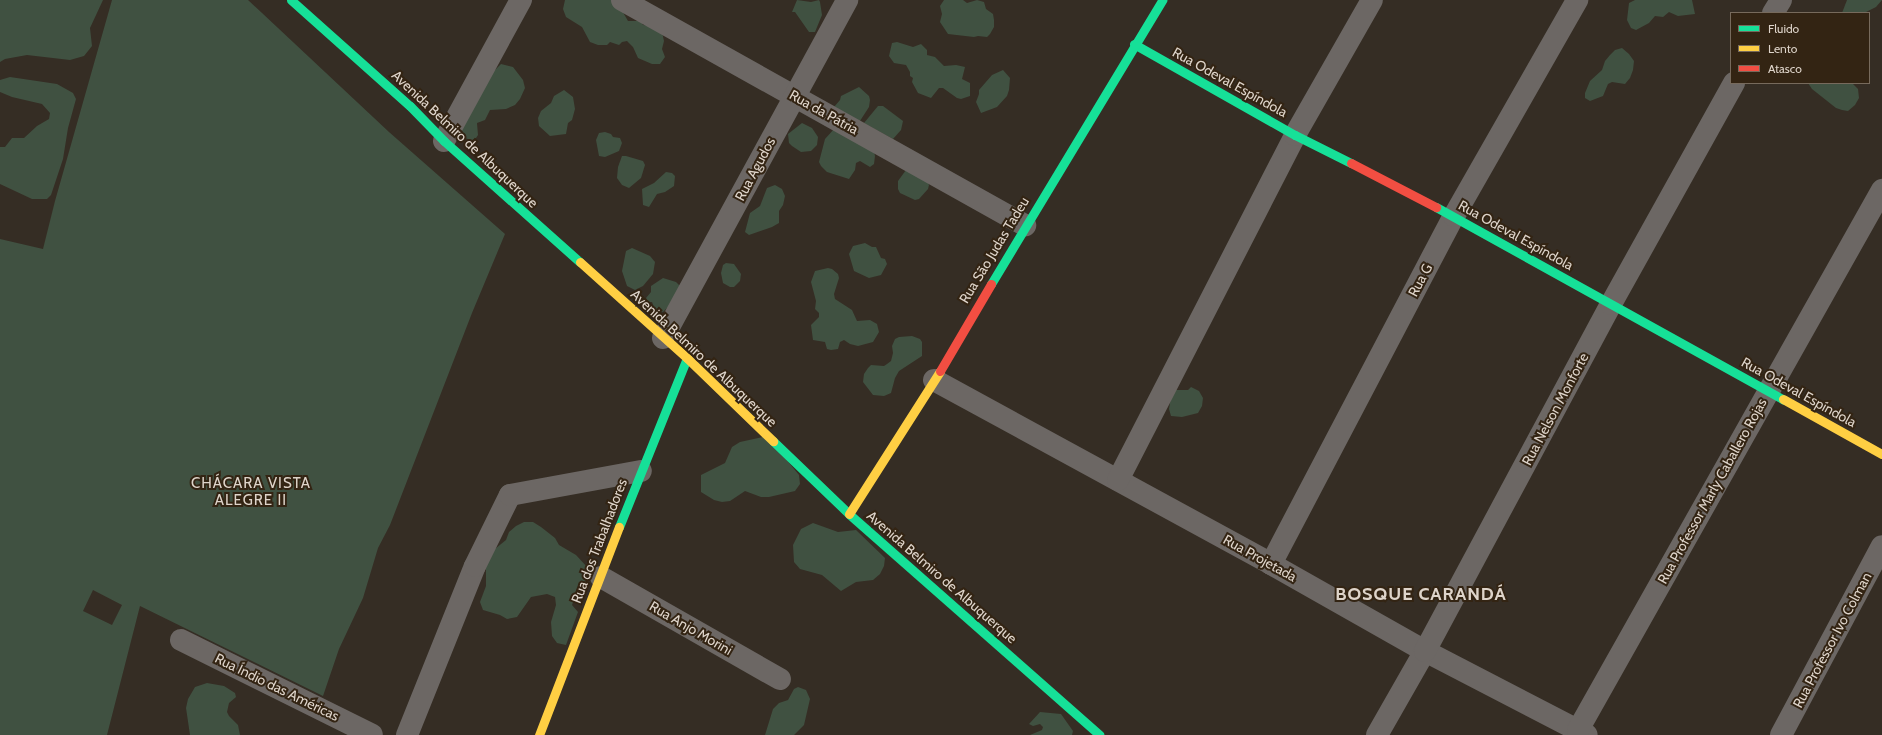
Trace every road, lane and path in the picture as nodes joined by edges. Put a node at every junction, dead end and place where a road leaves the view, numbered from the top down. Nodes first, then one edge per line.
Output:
1 (291, 0) edge
2 (521, 0) edge
3 (622, 0) edge
4 (847, 0) edge
5 (1162, 0) edge
6 (1372, 0) edge
7 (1577, 0) edge
8 (1780, 0) edge
9 (1774, 12) edge
10 (1134, 44) junction
11 (1733, 84) edge
12 (794, 95) junction
13 (1295, 134) junction
14 (444, 141) junction
15 (1882, 190) edge
16 (1454, 216) junction
17 (1025, 225) junction
18 (1611, 304) junction
19 (663, 338) junction
20 (687, 358) junction
21 (934, 380) junction
22 (1768, 391) junction
23 (1882, 454) edge
24 (640, 471) junction
25 (1118, 480) junction
26 (849, 514) junction
27 (1882, 546) edge
28 (1271, 564) junction
29 (601, 577) junction
30 (181, 640) dead end
31 (1425, 651) junction
32 (780, 680) dead end
33 (1582, 733) edge
34 (372, 735) edge
35 (407, 735) edge
36 (539, 735) edge
37 (1100, 735) edge
38 (1377, 735) edge
39 (1781, 735) edge

1 - 14 street, Avenida Belmiro de Albuquerque
2 - 14 street
3 - 12 street, Rua da Pátria
4 - 12 street, Rua Agudos
5 - 10 street, Rua São Judas Tadeu
6 - 13 street
7 - 16 street, Rua G
8 - 9 street
10 - 13 street, Rua Odeval Espíndola
10 - 17 street, Rua São Judas Tadeu
11 - 18 street, Rua Nelson Monforte
12 - 17 street, Rua da Pátria
12 - 19 street, Rua Agudos
13 - 16 street, Rua Odeval Espíndola
13 - 25 street
14 - 19 street, Avenida Belmiro de Albuquerque
15 - 22 street, Rua Professor Marly Caballero Rojas
16 - 18 street, Rua Odeval Espíndola
16 - 28 street, Rua G
17 - 21 street, Rua São Judas Tadeu
18 - 22 street, Rua Odeval Espíndola
18 - 31 street, Rua Nelson Monforte
19 - 20 street, Avenida Belmiro de Albuquerque
20 - 24 street, Rua dos Trabalhadores
20 - 26 street, Avenida Belmiro de Albuquerque
21 - 25 street, Rua Projetada
21 - 26 street, Rua São Judas Tadeu
22 - 23 street, Rua Odeval Espíndola
22 - 33 street, Rua Professor Marly Caballero Rojas
24 - 29 street, Rua dos Trabalhadores
24 - 35 street
25 - 28 street, Rua Projetada
26 - 37 street, Avenida Belmiro de Albuquerque
27 - 39 street, Rua Professor Ivo Colman
28 - 31 street, Rua Projetada
29 - 32 street, Rua Anjo Morini
29 - 36 street, Rua dos Trabalhadores
30 - 34 street, Rua Índio das Américas
31 - 33 street, Rua Projetada
31 - 38 street, Rua Nelson Monforte

